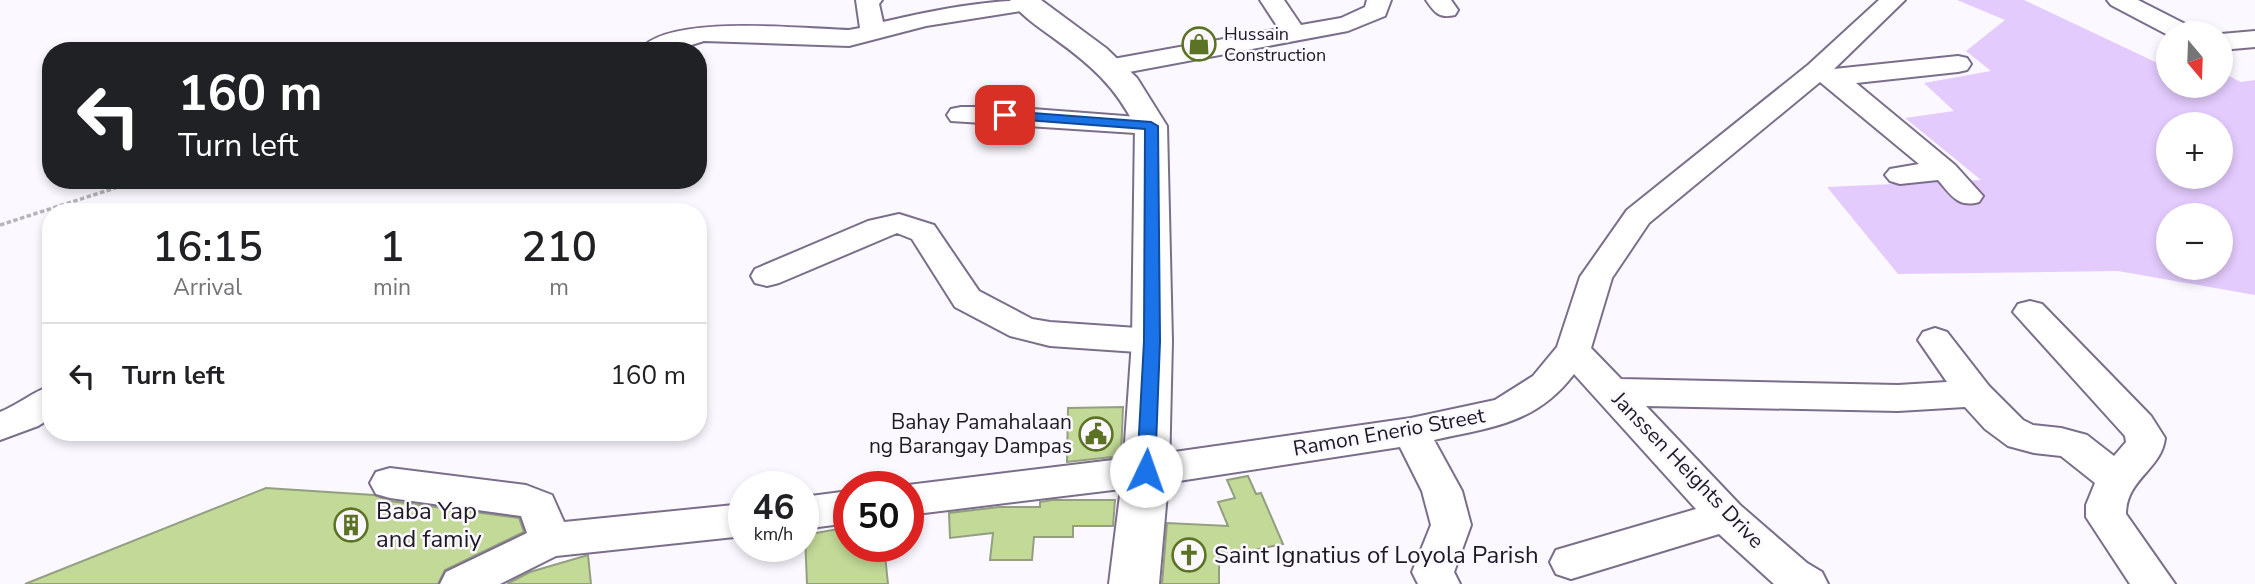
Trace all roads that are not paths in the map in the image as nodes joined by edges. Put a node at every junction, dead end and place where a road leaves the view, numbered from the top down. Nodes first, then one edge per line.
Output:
1 (870, 0) edge
2 (1272, 0) edge
3 (1378, 0) edge
4 (1893, 0) edge
5 (2119, 0) edge
6 (1025, 1) edge
7 (2160, 21) edge
8 (873, 33) junction
9 (1294, 33) junction
10 (2255, 39) edge
11 (2233, 41) edge
12 (670, 42) edge
13 (1958, 64) dead end
14 (1113, 67) junction
15 (1825, 74) junction
16 (961, 115) dead end
17 (1151, 126) junction
18 (1945, 172) junction
19 (1900, 175) dead end
20 (1968, 196) dead end
21 (767, 276) dead end
22 (2030, 312) dead end
23 (1935, 340) dead end
24 (1152, 341) junction
25 (1573, 350) junction
26 (1614, 392) junction
27 (1975, 393) junction
28 (42, 405) edge
29 (0, 426) edge
30 (1411, 432) junction
31 (1146, 471) junction
32 (2116, 479) junction
33 (390, 483) dead end
34 (924, 498) edge
35 (1726, 516) junction
36 (728, 522) edge
37 (550, 540) junction
38 (1571, 562) dead end
39 (461, 584) edge
40 (1134, 584) edge
41 (1439, 584) edge
42 (1807, 584) edge
43 (2154, 584) edge

1 - 8 street
2 - 9 street
3 - 9 street
4 - 15 street, Ramon Enerio Street
5 - 7 street
6 - 8 street
6 - 14 main road
8 - 12 street
9 - 14 street
10 - 11 street
13 - 15 street
14 - 17 main road
15 - 18 street
15 - 25 street, Ramon Enerio Street
16 - 17 street
17 - 24 main road
18 - 19 street
18 - 20 street
21 - 24 street
22 - 32 street
23 - 27 street
24 - 31 main road
25 - 26 street, Janssen Heights Drive
25 - 30 street, Ramon Enerio Street
26 - 27 street
26 - 35 street, Janssen Heights Drive
27 - 32 street
28 - 29 street
30 - 31 street, Ramon Enerio Street
30 - 41 street
31 - 34 street, Ramon Enerio Street
31 - 40 main road
32 - 43 street
33 - 37 street
35 - 38 street
35 - 42 street, Janssen Heights Drive
36 - 37 street
37 - 39 street

